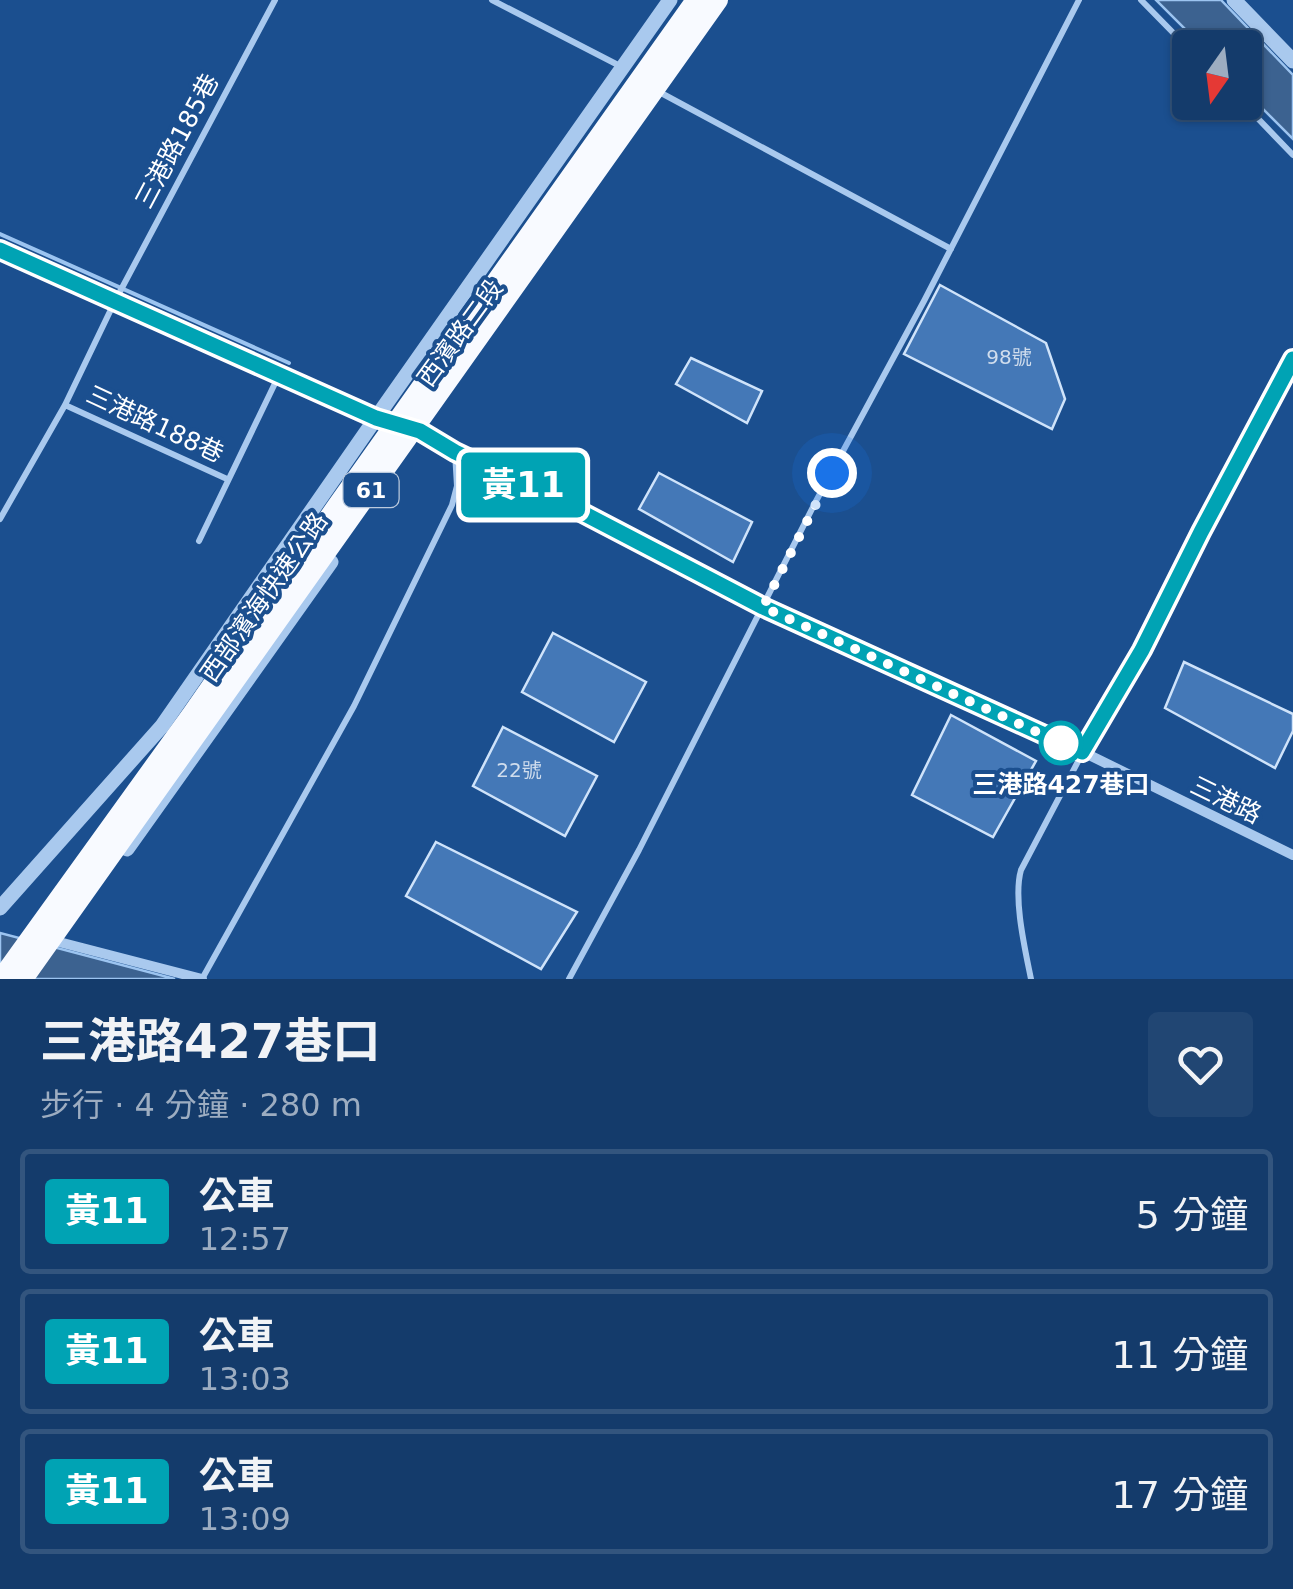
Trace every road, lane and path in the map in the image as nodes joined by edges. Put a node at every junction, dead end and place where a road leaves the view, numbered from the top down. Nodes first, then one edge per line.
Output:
1 (275, 0) edge
2 (492, 0) edge
3 (670, 0) edge
4 (696, 0) edge
5 (718, 0) edge
6 (730, 0) edge
7 (1079, 0) edge
8 (1140, 0) edge
9 (1234, 0) edge
10 (1172, 32) edge
11 (1293, 60) edge
12 (622, 67) junction
13 (662, 94) junction
14 (1260, 120) edge
15 (1293, 154) edge
16 (0, 250) edge
17 (950, 250) junction
18 (114, 301) junction
19 (1293, 359) edge
20 (280, 375) junction
21 (66, 405) junction
22 (376, 418) junction
23 (420, 431) junction
24 (455, 452) junction
25 (228, 479) junction
26 (0, 519) edge
27 (199, 541) dead end
28 (763, 607) junction
29 (1082, 752) junction
30 (1293, 855) edge
31 (0, 908) edge
32 (59, 942) junction
33 (1, 979) edge
34 (23, 979) edge
35 (32, 979) edge
36 (202, 979) edge
37 (570, 979) edge
38 (1031, 979) edge

1 - 18 lane, 三港路185巷
2 - 12 lane
3 - 12 street, 西濱路二段
4 - 33 highway, 西部濱海快速公路 / 61, bridge
5 - 34 highway, 西部濱海快速公路 / 61, bridge
6 - 13 street, 西濱路二段
7 - 17 lane
8 - 10 lane
9 - 11 street
12 - 13 street
12 - 22 street, 西濱路二段
13 - 17 lane
13 - 23 street, 西濱路二段
14 - 15 lane
16 - 18 street, 三港路
17 - 28 lane
18 - 20 street, 三港路
18 - 21 lane, 三港路185巷
19 - 29 lane
20 - 22 street, 三港路
20 - 25 lane, 三港路188巷
21 - 25 lane, 三港路188巷
21 - 26 lane, 三港路185巷
22 - 23 street, 三港路
22 - 31 street, 西濱路二段
23 - 24 street, 三港路
23 - 32 street, 西濱路二段
24 - 28 street, 三港路
24 - 36 lane
25 - 27 lane, 三港路188巷
28 - 29 street, 三港路
28 - 37 lane
29 - 30 street, 三港路
29 - 38 lane
32 - 35 street, 西濱路二段
32 - 36 street

